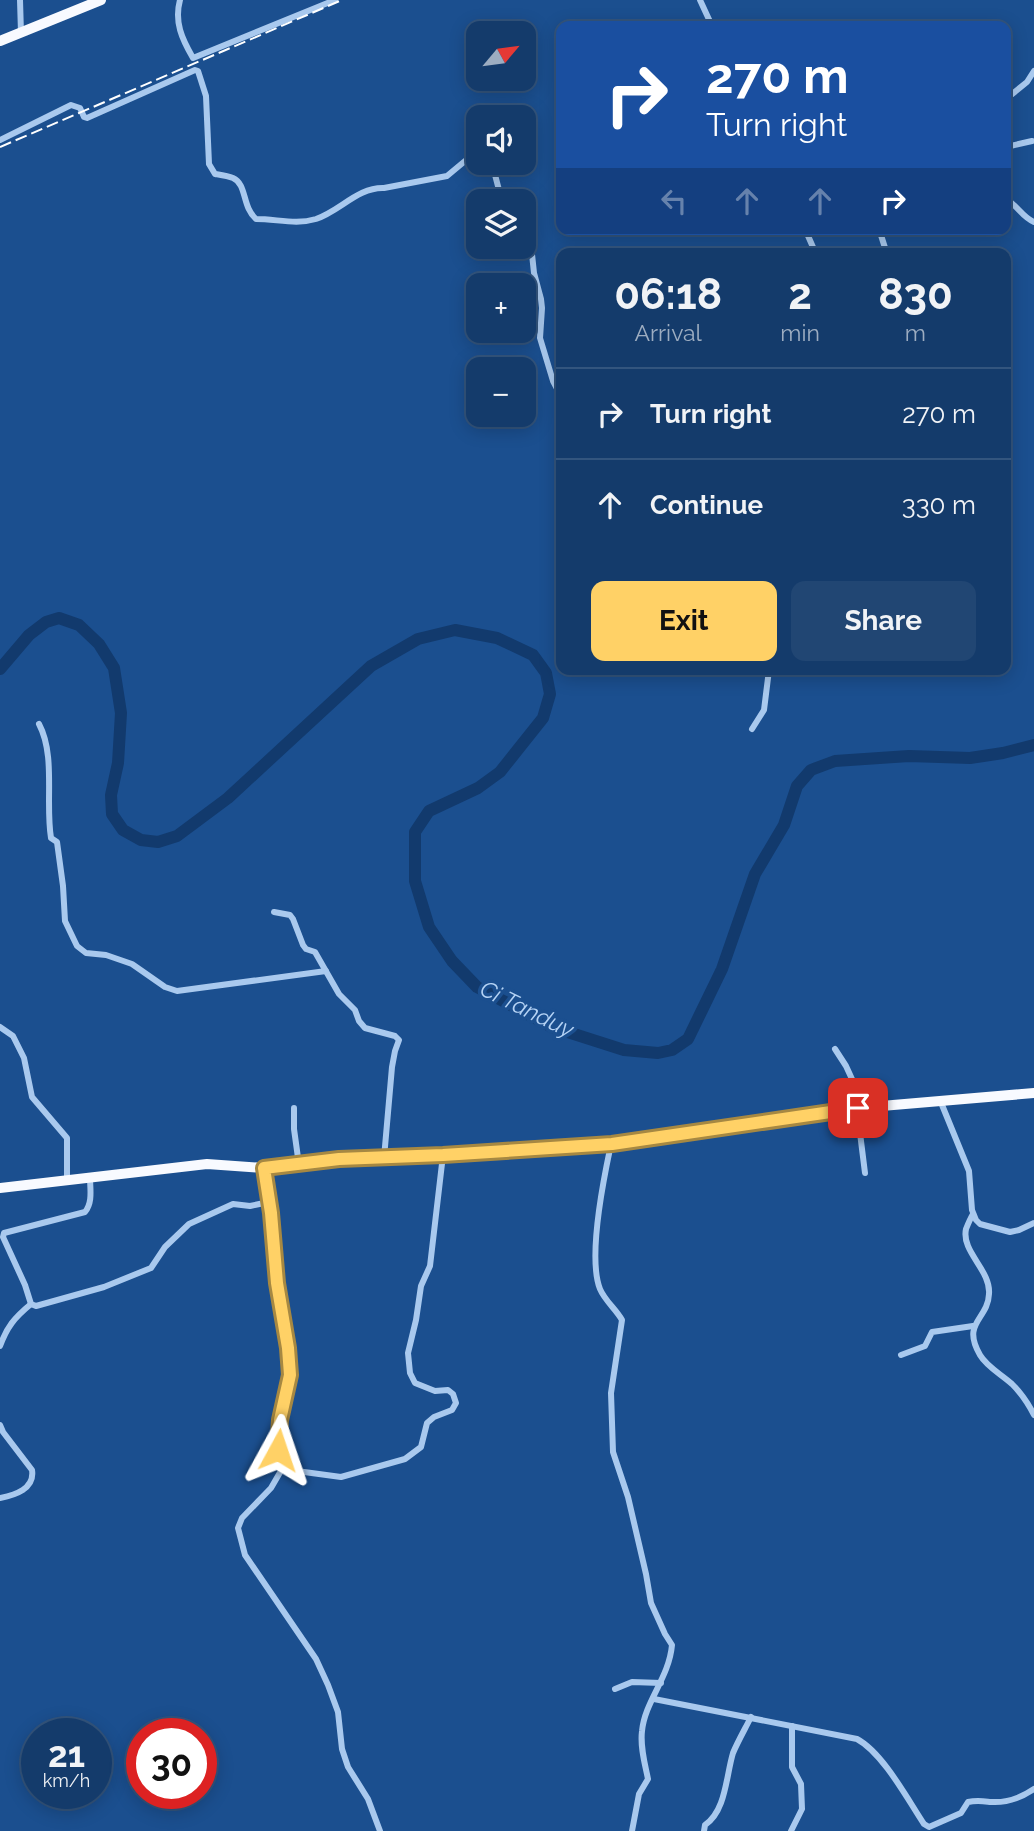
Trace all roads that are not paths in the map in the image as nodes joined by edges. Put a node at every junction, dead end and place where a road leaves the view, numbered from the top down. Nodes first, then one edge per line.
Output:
1 (20, 0) edge
2 (101, 0) edge
3 (180, 0) edge
4 (335, 0) edge
5 (699, 0) edge
6 (710, 21) edge
7 (21, 33) junction
8 (0, 41) edge
9 (1034, 71) edge
10 (1011, 95) edge
11 (0, 140) edge
12 (1032, 141) dead end
13 (1011, 146) edge
14 (466, 160) edge
15 (1011, 202) edge
16 (1034, 222) edge
17 (533, 259) edge
18 (556, 378) edge
19 (768, 675) edge
20 (39, 724) dead end
21 (751, 729) dead end
22 (274, 912) dead end
23 (326, 971) junction
24 (0, 1027) edge
25 (835, 1049) dead end
26 (1034, 1093) edge
27 (940, 1100) junction
28 (294, 1108) dead end
29 (857, 1108) junction
30 (612, 1144) junction
31 (443, 1155) junction
32 (384, 1158) junction
33 (299, 1165) junction
34 (264, 1168) junction
35 (864, 1173) dead end
36 (90, 1177) junction
37 (67, 1180) junction
38 (0, 1188) edge
39 (269, 1202) junction
40 (973, 1214) junction
41 (1034, 1223) edge
42 (2, 1233) edge
43 (31, 1304) junction
44 (974, 1326) junction
45 (0, 1346) edge
46 (901, 1355) dead end
47 (1034, 1415) edge
48 (0, 1424) edge
49 (282, 1469) junction
50 (0, 1498) edge
51 (662, 1683) junction
52 (615, 1689) dead end
53 (654, 1699) junction
54 (751, 1717) junction
55 (792, 1726) junction
56 (1034, 1789) edge
57 (380, 1831) edge
58 (632, 1831) edge
59 (704, 1831) edge
60 (791, 1831) edge

1 - 7 street
2 - 7 highway
3 - 4 street
5 - 6 street
7 - 8 highway
9 - 10 street
11 - 14 street
12 - 13 street
15 - 16 street
17 - 18 street
19 - 21 street
20 - 23 street
22 - 23 street
23 - 32 street
24 - 37 street
25 - 29 street
26 - 27 highway
27 - 29 highway
27 - 40 street
28 - 33 street
29 - 30 highway
29 - 35 street
30 - 31 highway
30 - 51 street
31 - 32 highway
31 - 49 street
32 - 33 highway
33 - 34 highway
34 - 36 highway
34 - 39 street
36 - 37 highway
36 - 42 street
37 - 38 highway
39 - 43 street
39 - 49 street
40 - 41 street
40 - 44 street
42 - 43 street
43 - 45 street
44 - 46 street
44 - 47 street
48 - 50 street
49 - 57 street
51 - 52 street
51 - 53 street
53 - 54 street
53 - 58 street
54 - 55 street
54 - 59 street
55 - 56 street
55 - 60 street

